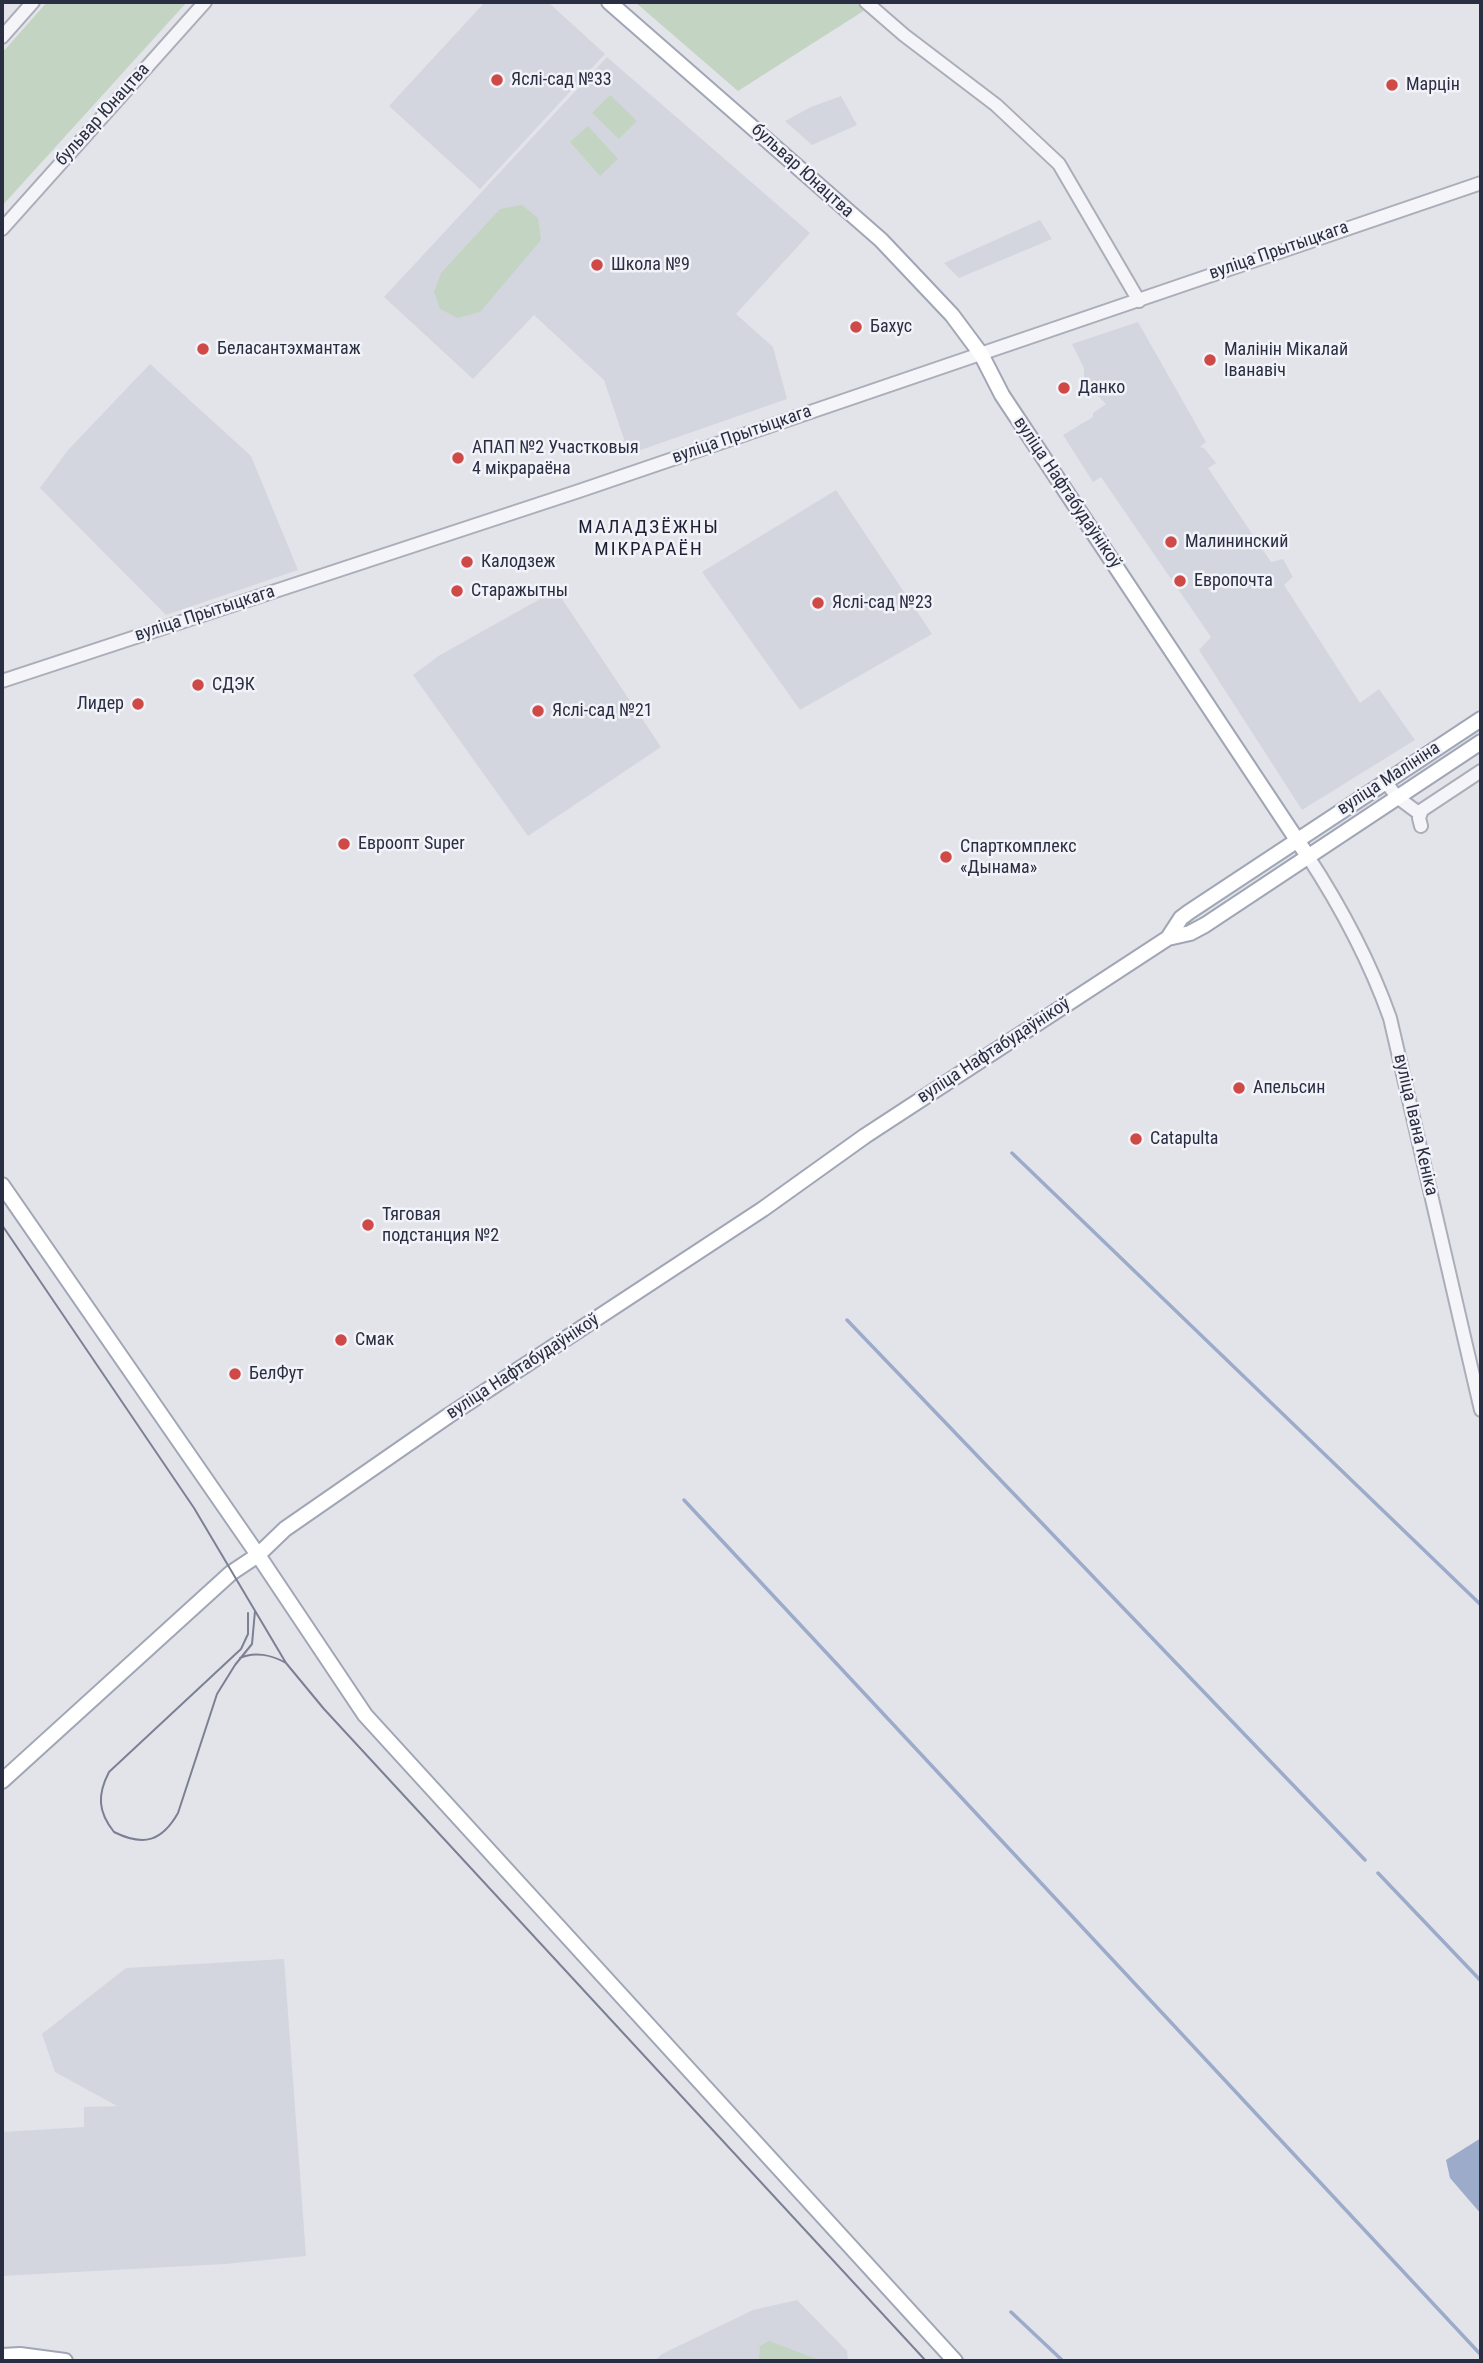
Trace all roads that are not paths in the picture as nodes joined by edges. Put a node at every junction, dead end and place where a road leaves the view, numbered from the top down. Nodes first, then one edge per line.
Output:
1 (33, 2) edge
2 (205, 2) edge
3 (609, 2) edge
4 (866, 2) edge
5 (2, 37) edge
6 (1481, 183) edge
7 (2, 229) edge
8 (1139, 301) junction
9 (981, 354) junction
10 (2, 681) edge
11 (1481, 719) edge
12 (1481, 742) edge
13 (1481, 771) edge
14 (1385, 781) junction
15 (1398, 797) junction
16 (1296, 840) junction
17 (1307, 855) junction
18 (1168, 938) junction
19 (2, 1185) edge
20 (1481, 1410) edge
21 (258, 1555) junction
22 (2, 1781) edge
23 (2, 2356) edge
24 (65, 2361) edge
25 (955, 2361) edge

1 - 5 street
2 - 7 street, бульвар Юнацтва
3 - 9 main road, бульвар Юнацтва
4 - 8 street
6 - 8 street, вуліца Прытыцкага
8 - 9 street, вуліца Прытыцкага
9 - 10 street, вуліца Прытыцкага
9 - 16 main road, вуліца Нафтабудаўнікоў
11 - 14 main road, вуліца Малініна
12 - 15 main road, вуліца Малініна
13 - 15 street
14 - 15 street
14 - 16 main road, вуліца Малініна
15 - 17 main road, вуліца Малініна
16 - 17 main road, вуліца Нафтабудаўнікоў
16 - 18 main road, вуліца Нафтабудаўнікоў
17 - 18 main road, вуліца Нафтабудаўнікоў
17 - 20 street, вуліца Івана Кеніка
18 - 21 main road, вуліца Нафтабудаўнікоў
19 - 21 main road
21 - 22 main road, вуліца Нафтабудаўнікоў
21 - 25 main road
23 - 24 main road

